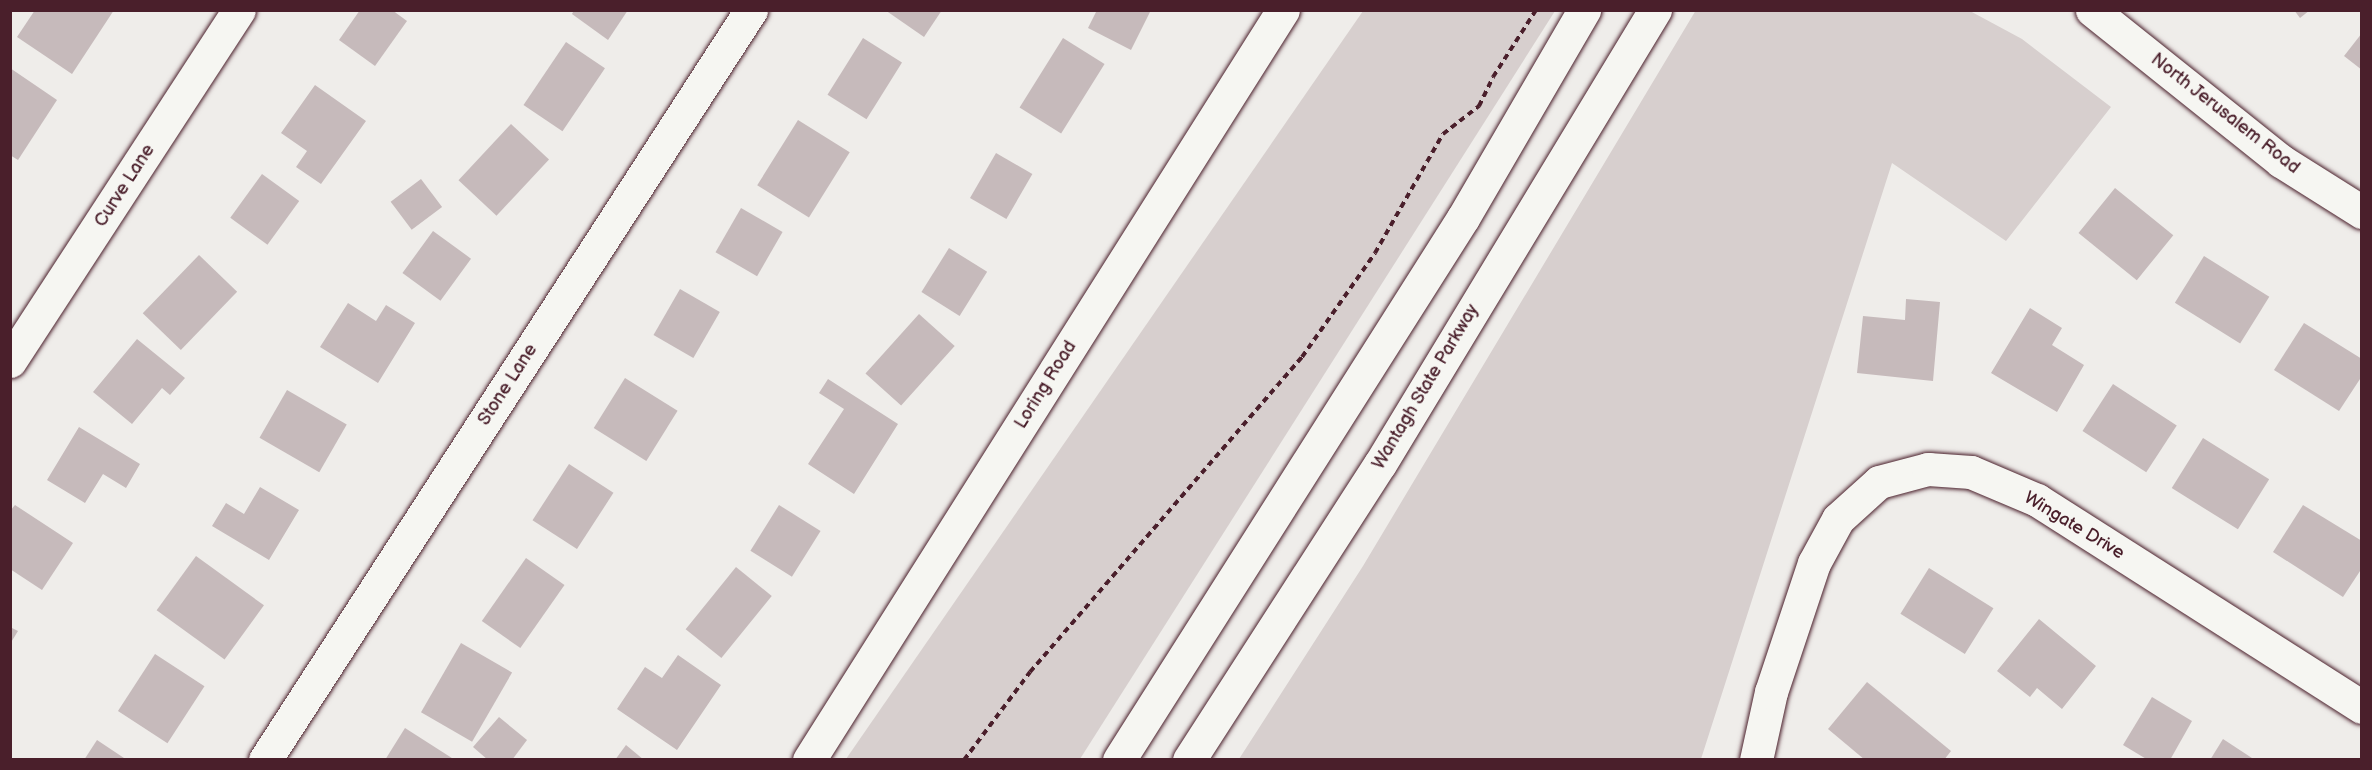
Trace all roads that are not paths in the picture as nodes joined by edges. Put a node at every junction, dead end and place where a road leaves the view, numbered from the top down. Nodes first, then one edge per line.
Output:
1 (239, 10) edge
2 (751, 10) edge
3 (1283, 10) edge
4 (1584, 10) edge
5 (1655, 10) edge
6 (2092, 10) edge
7 (2361, 212) edge
8 (10, 361) edge
9 (2361, 707) edge
10 (265, 759) edge
11 (809, 759) edge
12 (1119, 759) edge
13 (1189, 759) edge
14 (1756, 759) edge

1 - 8 main road, Curve Lane
2 - 10 main road, Stone Lane
3 - 11 main road, Loring Road
4 - 12 main road
5 - 13 main road, Wantagh State Parkway
6 - 7 main road, North Jerusalem Road
9 - 14 main road, Wingate Drive

